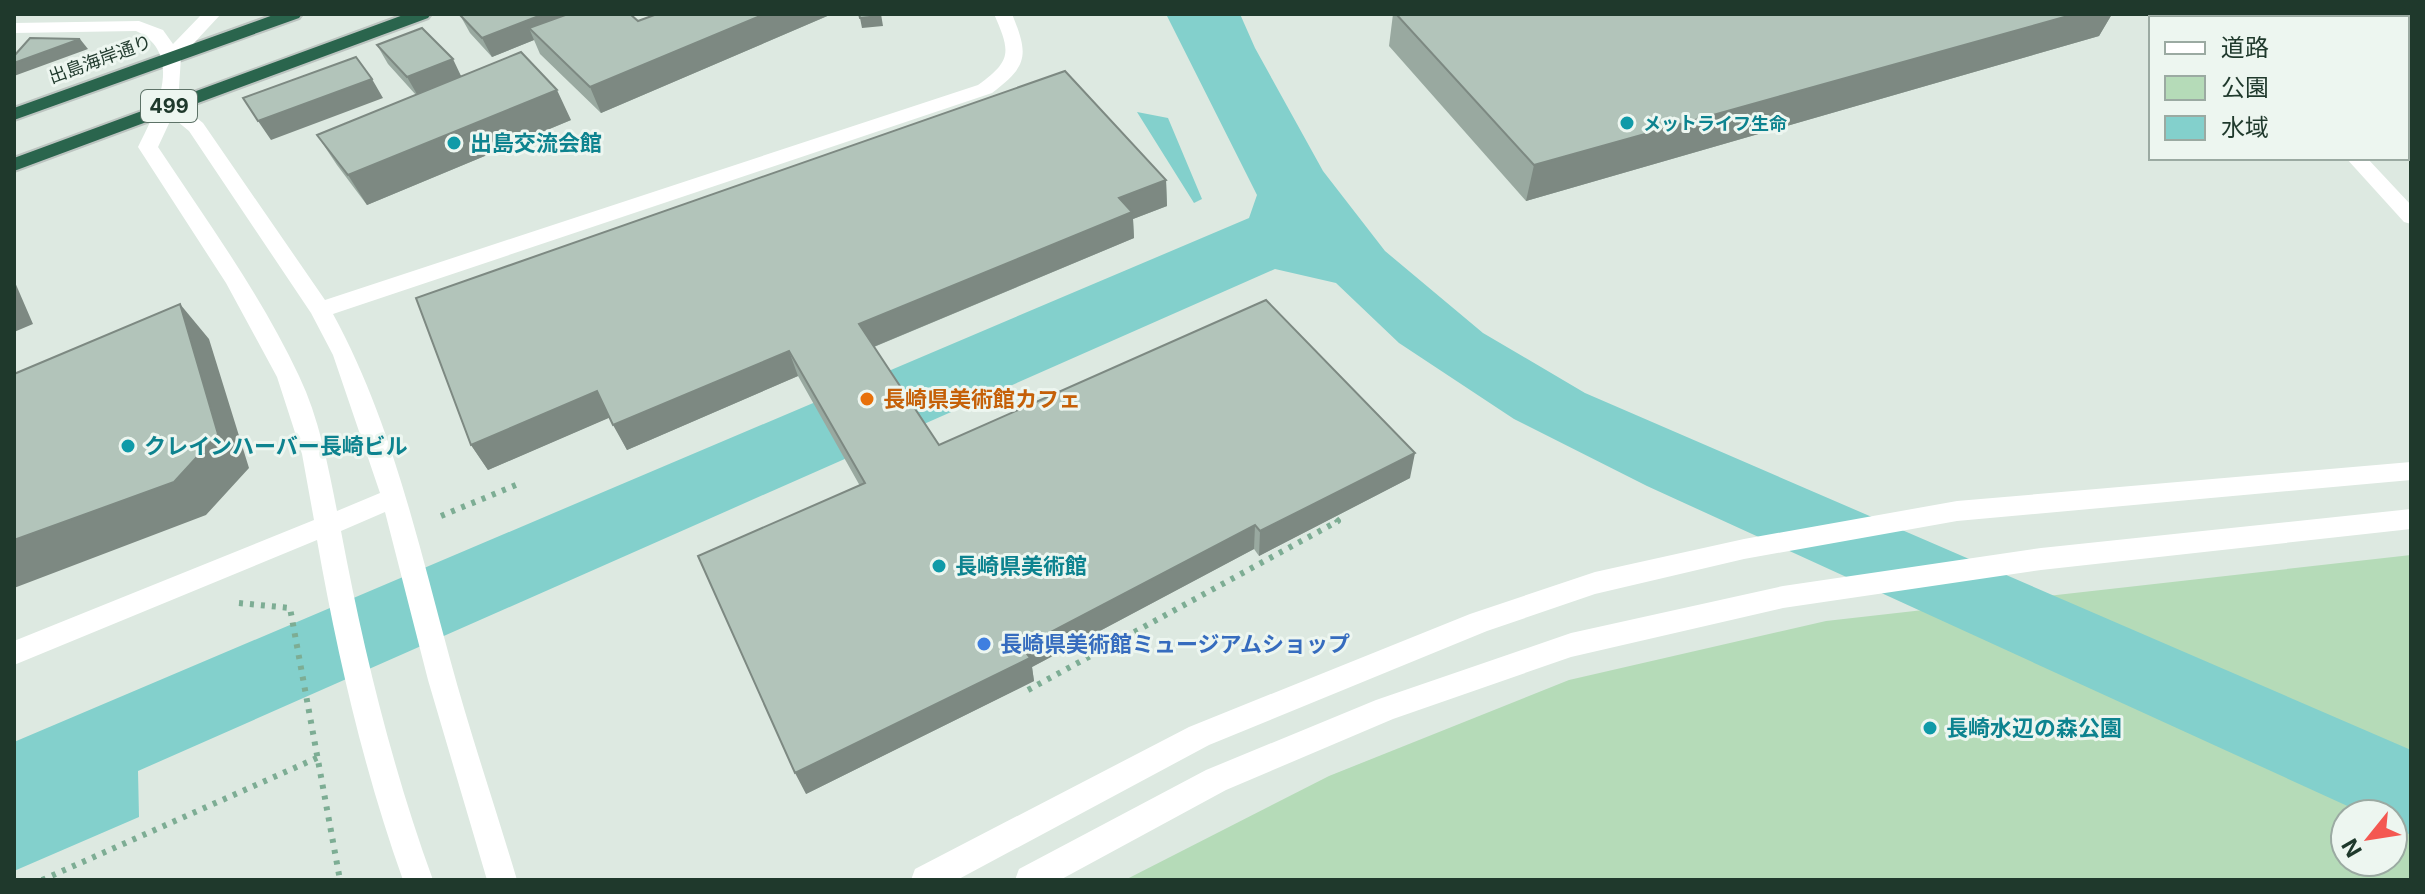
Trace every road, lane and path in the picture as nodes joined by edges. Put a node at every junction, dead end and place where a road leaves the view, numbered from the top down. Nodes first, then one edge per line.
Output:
1 (212, 14) edge
2 (293, 14) edge
3 (422, 14) edge
4 (1003, 14) edge
5 (14, 28) edge
6 (172, 56) junction
7 (169, 105) junction
8 (14, 114) edge
9 (2358, 160) edge
10 (14, 165) edge
11 (2411, 217) edge
12 (320, 310) junction
13 (2411, 471) edge
14 (516, 485) dead end
15 (394, 498) junction
16 (1328, 510) edge
17 (440, 517) dead end
18 (2411, 519) edge
19 (326, 524) junction
20 (225, 602) dead end
21 (14, 653) edge
22 (1028, 690) edge
23 (319, 757) junction
24 (42, 880) edge
25 (340, 880) edge
26 (418, 880) edge
27 (502, 880) edge
28 (926, 880) edge
29 (1030, 880) edge

1 - 6 street
2 - 6 highway, 出島海岸通り / 499
3 - 7 highway, 499
4 - 12 street
5 - 6 street
6 - 7 street
6 - 8 highway, 出島海岸通り / 499
7 - 10 highway, 499
7 - 12 street
7 - 19 street
9 - 11 street
12 - 15 street
13 - 28 street
14 - 17 path
15 - 19 street
15 - 27 street
16 - 22 path
18 - 29 street
19 - 21 street
19 - 26 street
20 - 23 path
23 - 24 path
23 - 25 path

